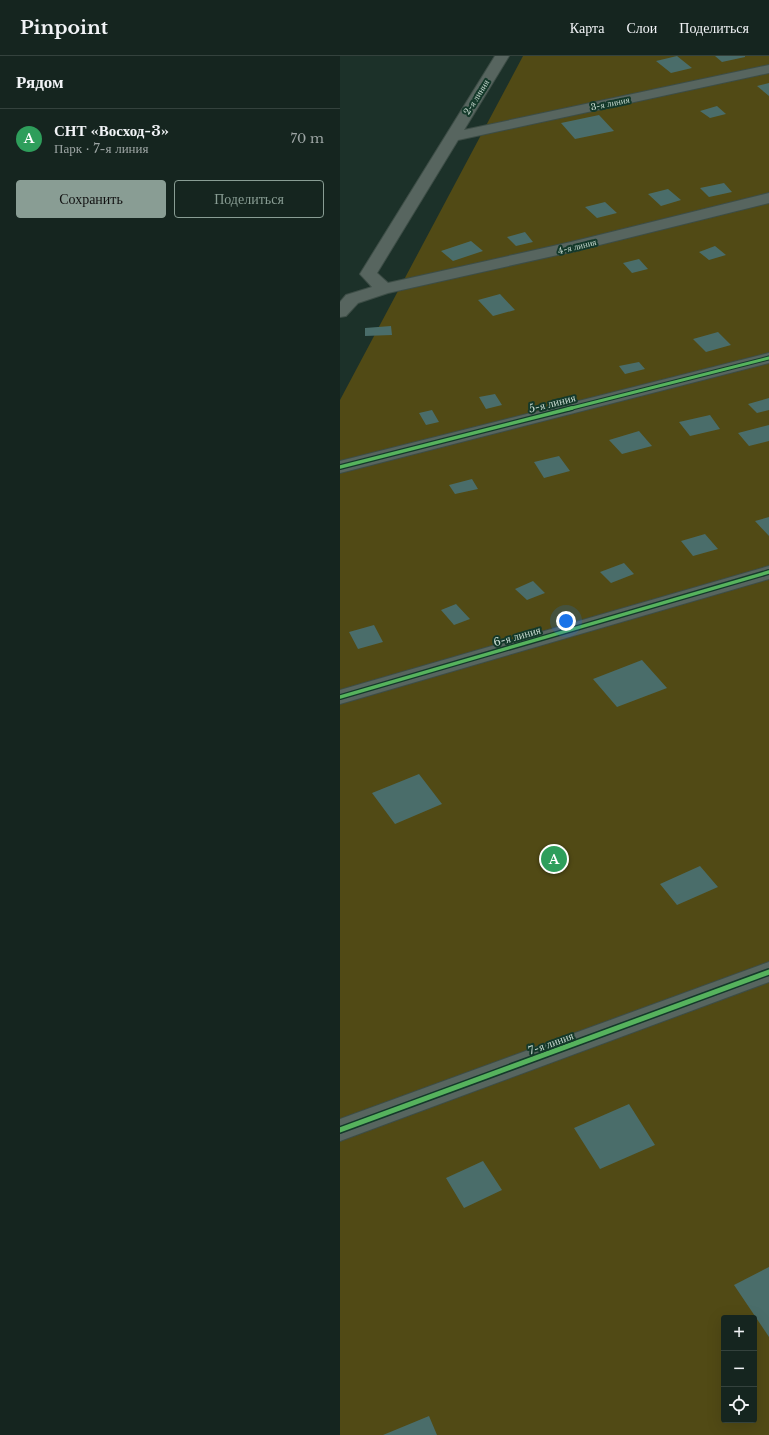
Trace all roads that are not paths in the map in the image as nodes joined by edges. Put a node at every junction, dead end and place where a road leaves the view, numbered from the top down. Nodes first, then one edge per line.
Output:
1 (502, 56) edge
2 (769, 69) edge
3 (451, 137) junction
4 (769, 198) edge
5 (384, 289) junction
6 (340, 312) edge
7 (769, 358) edge
8 (340, 467) edge
9 (769, 572) edge
10 (340, 697) edge
11 (769, 972) edge
12 (340, 1130) edge

1 - 3 street, 2-я линия
2 - 3 street, 3-я линия
3 - 5 street, 2-я линия
4 - 5 street, 4-я линия
5 - 6 street, 4-я линия
7 - 8 street, 5-я линия
9 - 10 street, 6-я линия
11 - 12 street, 7-я линия

